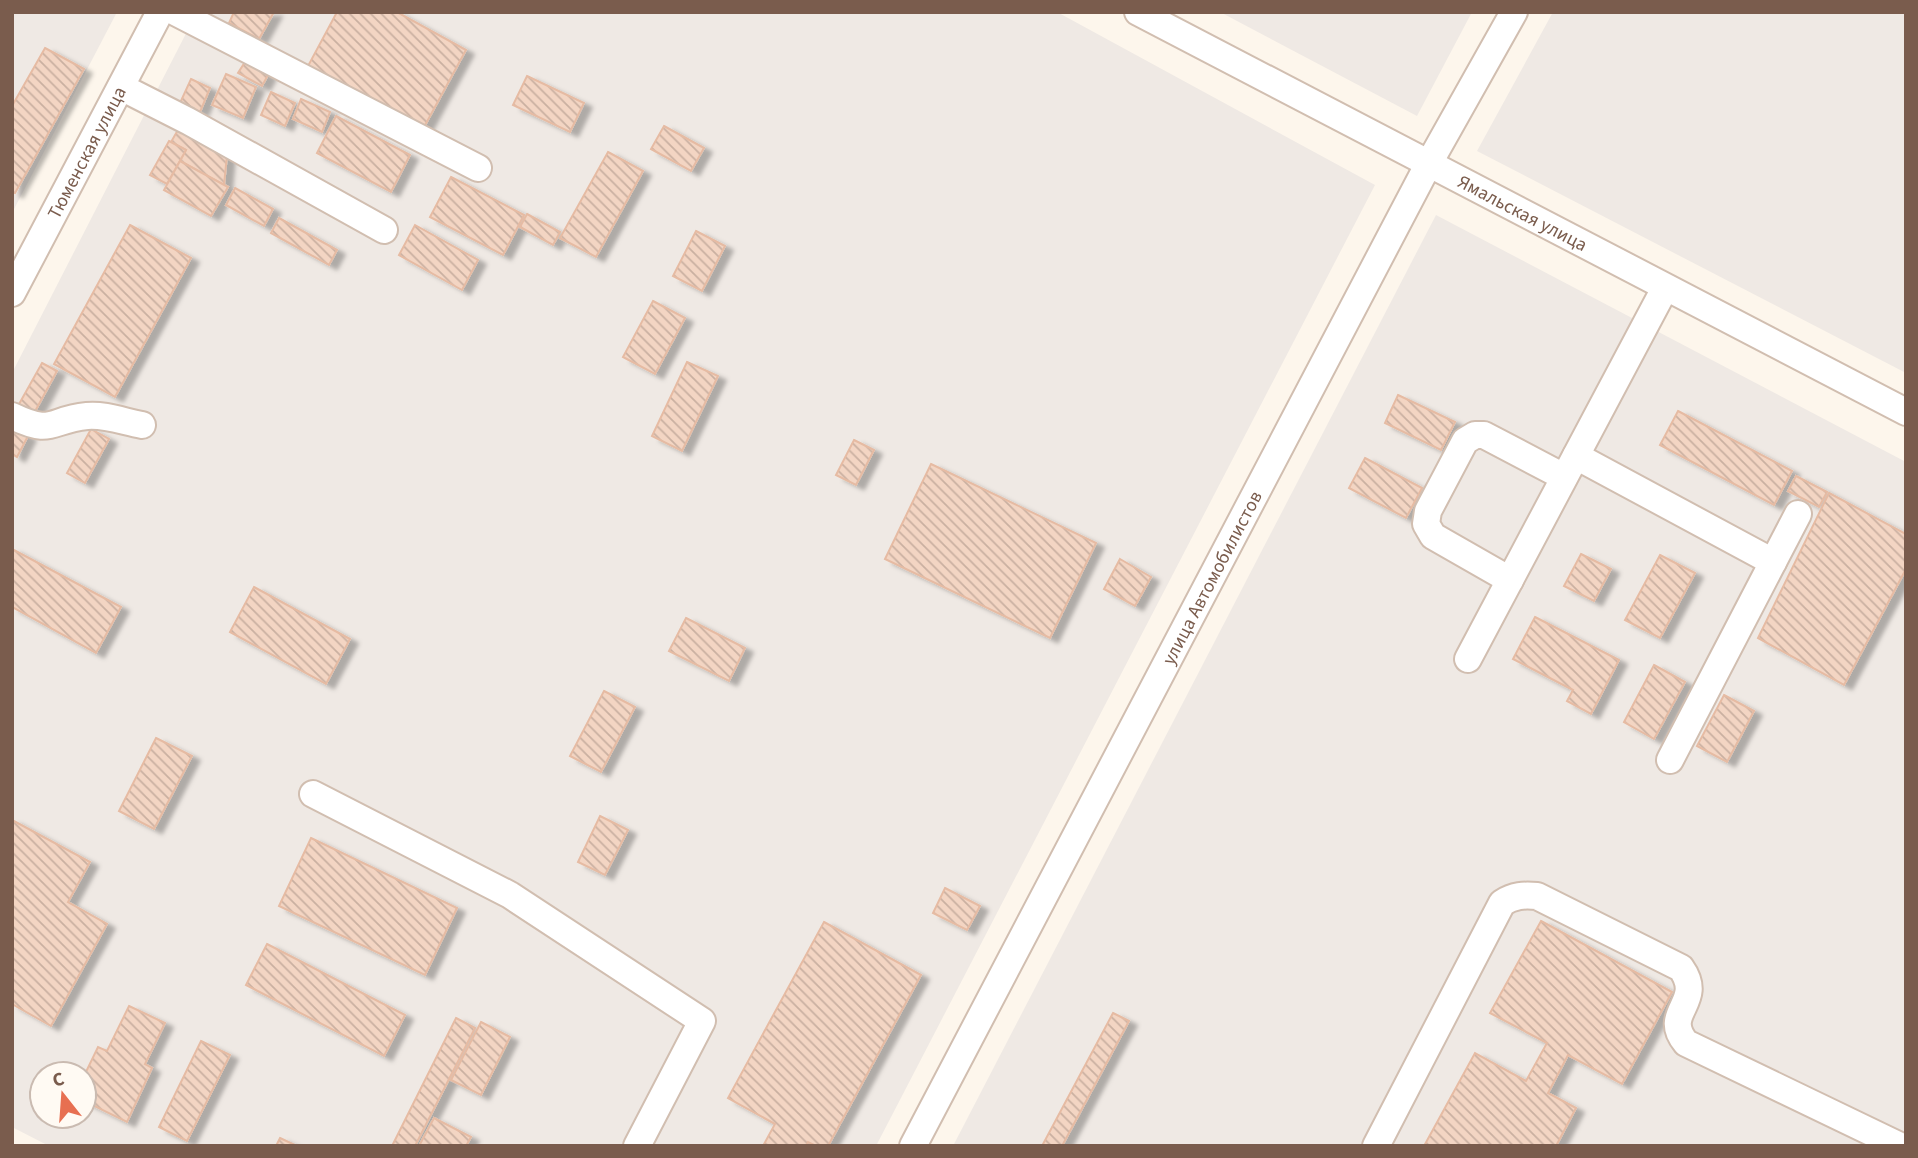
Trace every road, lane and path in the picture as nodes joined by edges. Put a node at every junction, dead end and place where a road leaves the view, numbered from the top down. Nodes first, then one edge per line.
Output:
1 (160, 12) edge
2 (175, 12) edge
3 (1139, 12) edge
4 (1514, 12) edge
5 (121, 87) junction
6 (1428, 165) junction
7 (478, 168) dead end
8 (384, 230) dead end
9 (1665, 288) junction
10 (12, 293) edge
11 (1906, 412) edge
12 (12, 416) edge
13 (142, 425) dead end
14 (1570, 467) junction
15 (1798, 514) dead end
16 (1773, 562) junction
17 (1510, 580) junction
18 (1468, 659) dead end
19 (1670, 760) dead end
20 (313, 794) dead end
21 (637, 1146) edge
22 (913, 1146) edge
23 (1376, 1146) edge
24 (1900, 1146) edge

1 - 5 street, Тюменская улица
2 - 7 street
3 - 6 street, Ямальская улица
4 - 6 street, улица Автомобилистов
5 - 8 street
5 - 10 street, Тюменская улица
6 - 9 street, Ямальская улица
6 - 22 street, улица Автомобилистов
9 - 11 street, Ямальская улица
9 - 14 street
12 - 13 street
14 - 16 street
14 - 17 street
14 - 17 street
15 - 16 street
16 - 19 street
17 - 18 street
20 - 21 street
23 - 24 street

